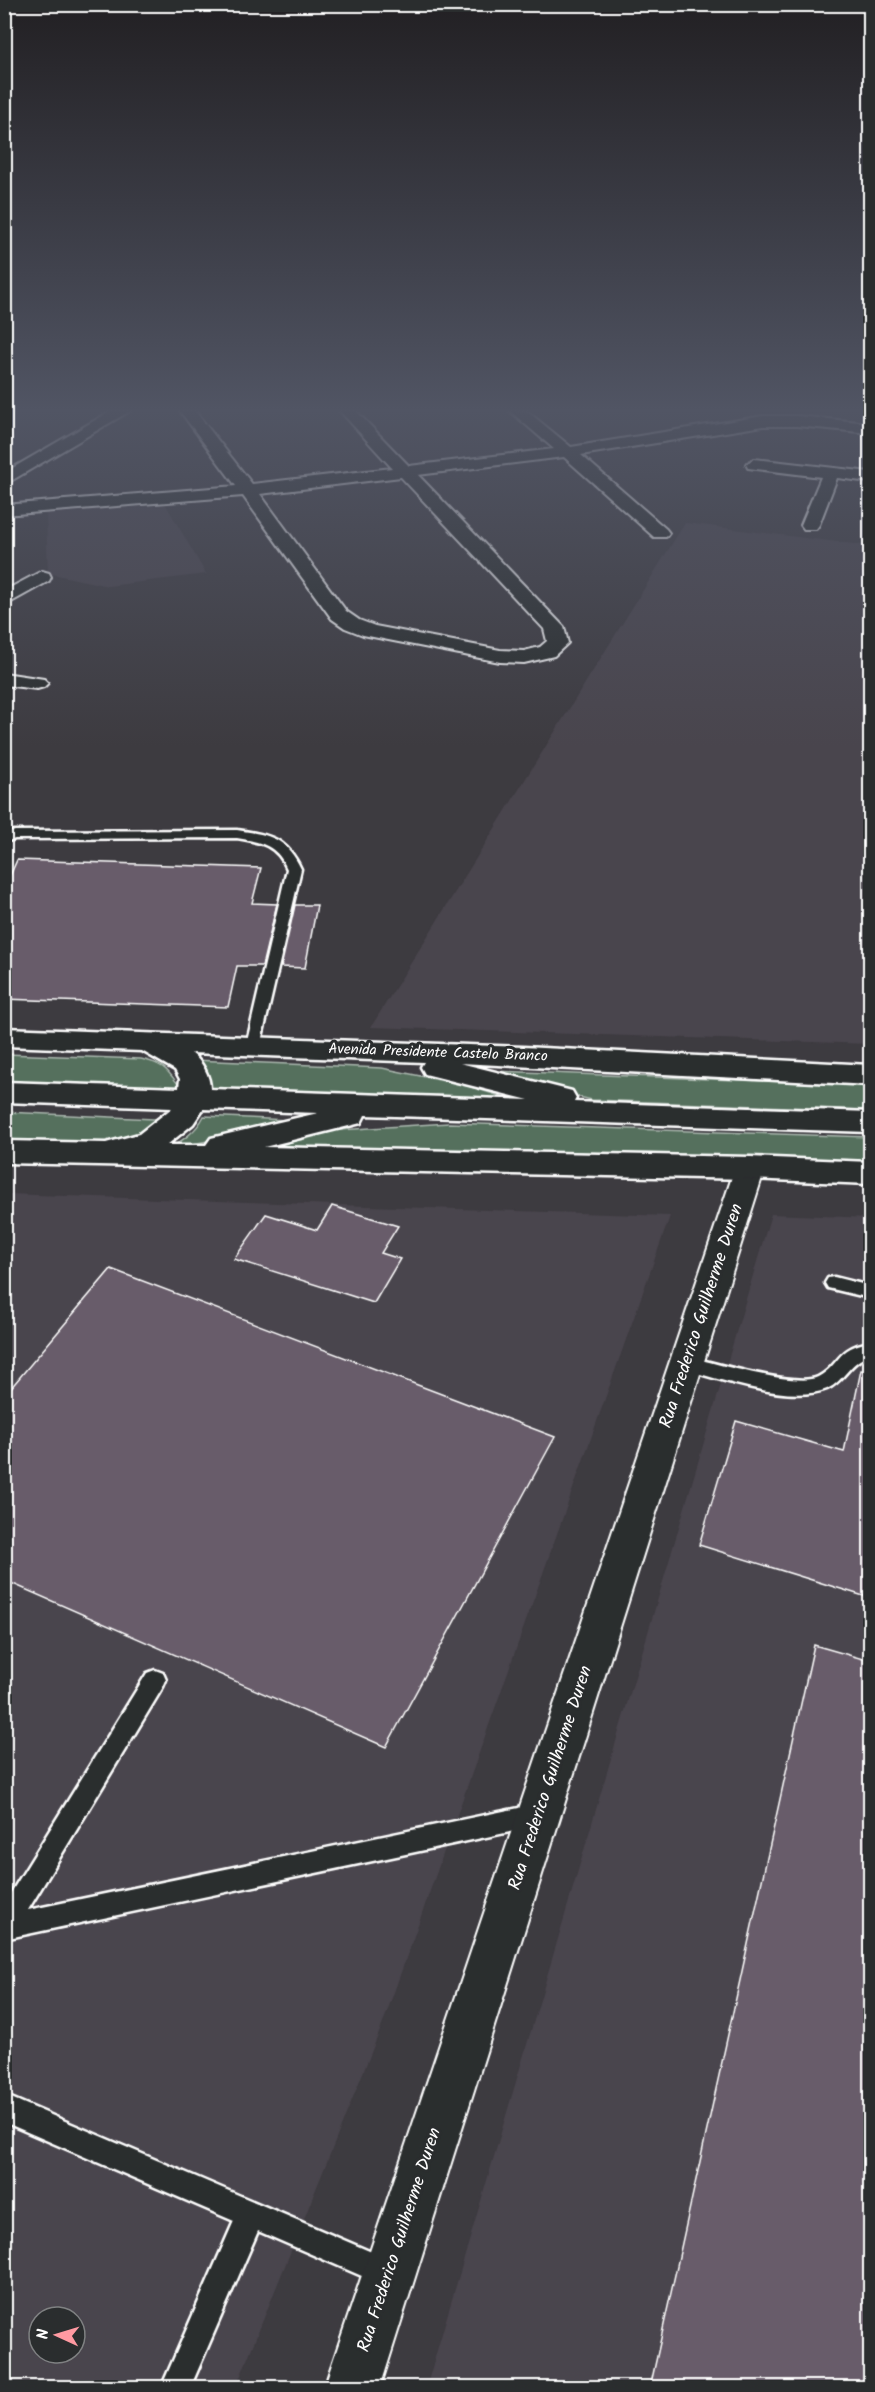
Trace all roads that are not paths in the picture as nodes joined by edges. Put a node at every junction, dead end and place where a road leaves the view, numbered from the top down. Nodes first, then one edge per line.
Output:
1 (272, 523) edge
2 (453, 523) edge
3 (649, 523) edge
4 (660, 532) dead end
5 (42, 577) dead end
6 (4, 600) edge
7 (4, 679) edge
8 (36, 683) dead end
9 (4, 838) edge
10 (4, 1037) edge
11 (149, 1043) junction
12 (253, 1046) junction
13 (365, 1050) junction
14 (870, 1075) edge
15 (4, 1092) edge
16 (194, 1099) junction
17 (390, 1106) junction
18 (627, 1114) junction
19 (870, 1122) edge
20 (4, 1152) edge
21 (97, 1155) junction
22 (176, 1157) junction
23 (750, 1168) junction
24 (870, 1173) edge
25 (834, 1283) dead end
26 (870, 1292) edge
27 (870, 1349) edge
28 (686, 1363) junction
29 (155, 1680) dead end
30 (538, 1815) junction
31 (4, 1927) edge
32 (4, 2108) edge
33 (251, 2214) junction
34 (389, 2274) junction
35 (175, 2388) edge
36 (352, 2388) edge

1 - 2 street
3 - 4 street
5 - 6 street
7 - 8 street
9 - 12 lane
10 - 11 main road, Avenida Presidente Castelo Branco
11 - 12 main road, Avenida Presidente Castelo Branco
11 - 16 main road
12 - 13 main road, Avenida Presidente Castelo Branco
13 - 14 main road, Avenida Presidente Castelo Branco
13 - 18 main road
15 - 16 main road
16 - 17 main road
16 - 21 main road
17 - 18 main road
17 - 22 main road
18 - 19 main road
20 - 21 main road
21 - 22 main road
22 - 23 main road
23 - 24 main road
23 - 28 street, Rua Frederico Guilherme Duren
25 - 26 lane
27 - 28 lane
28 - 30 street, Rua Frederico Guilherme Duren
29 - 31 lane
30 - 31 lane
30 - 34 street, Rua Frederico Guilherme Duren
32 - 33 lane
33 - 34 lane
33 - 35 lane
34 - 36 street, Rua Frederico Guilherme Duren

